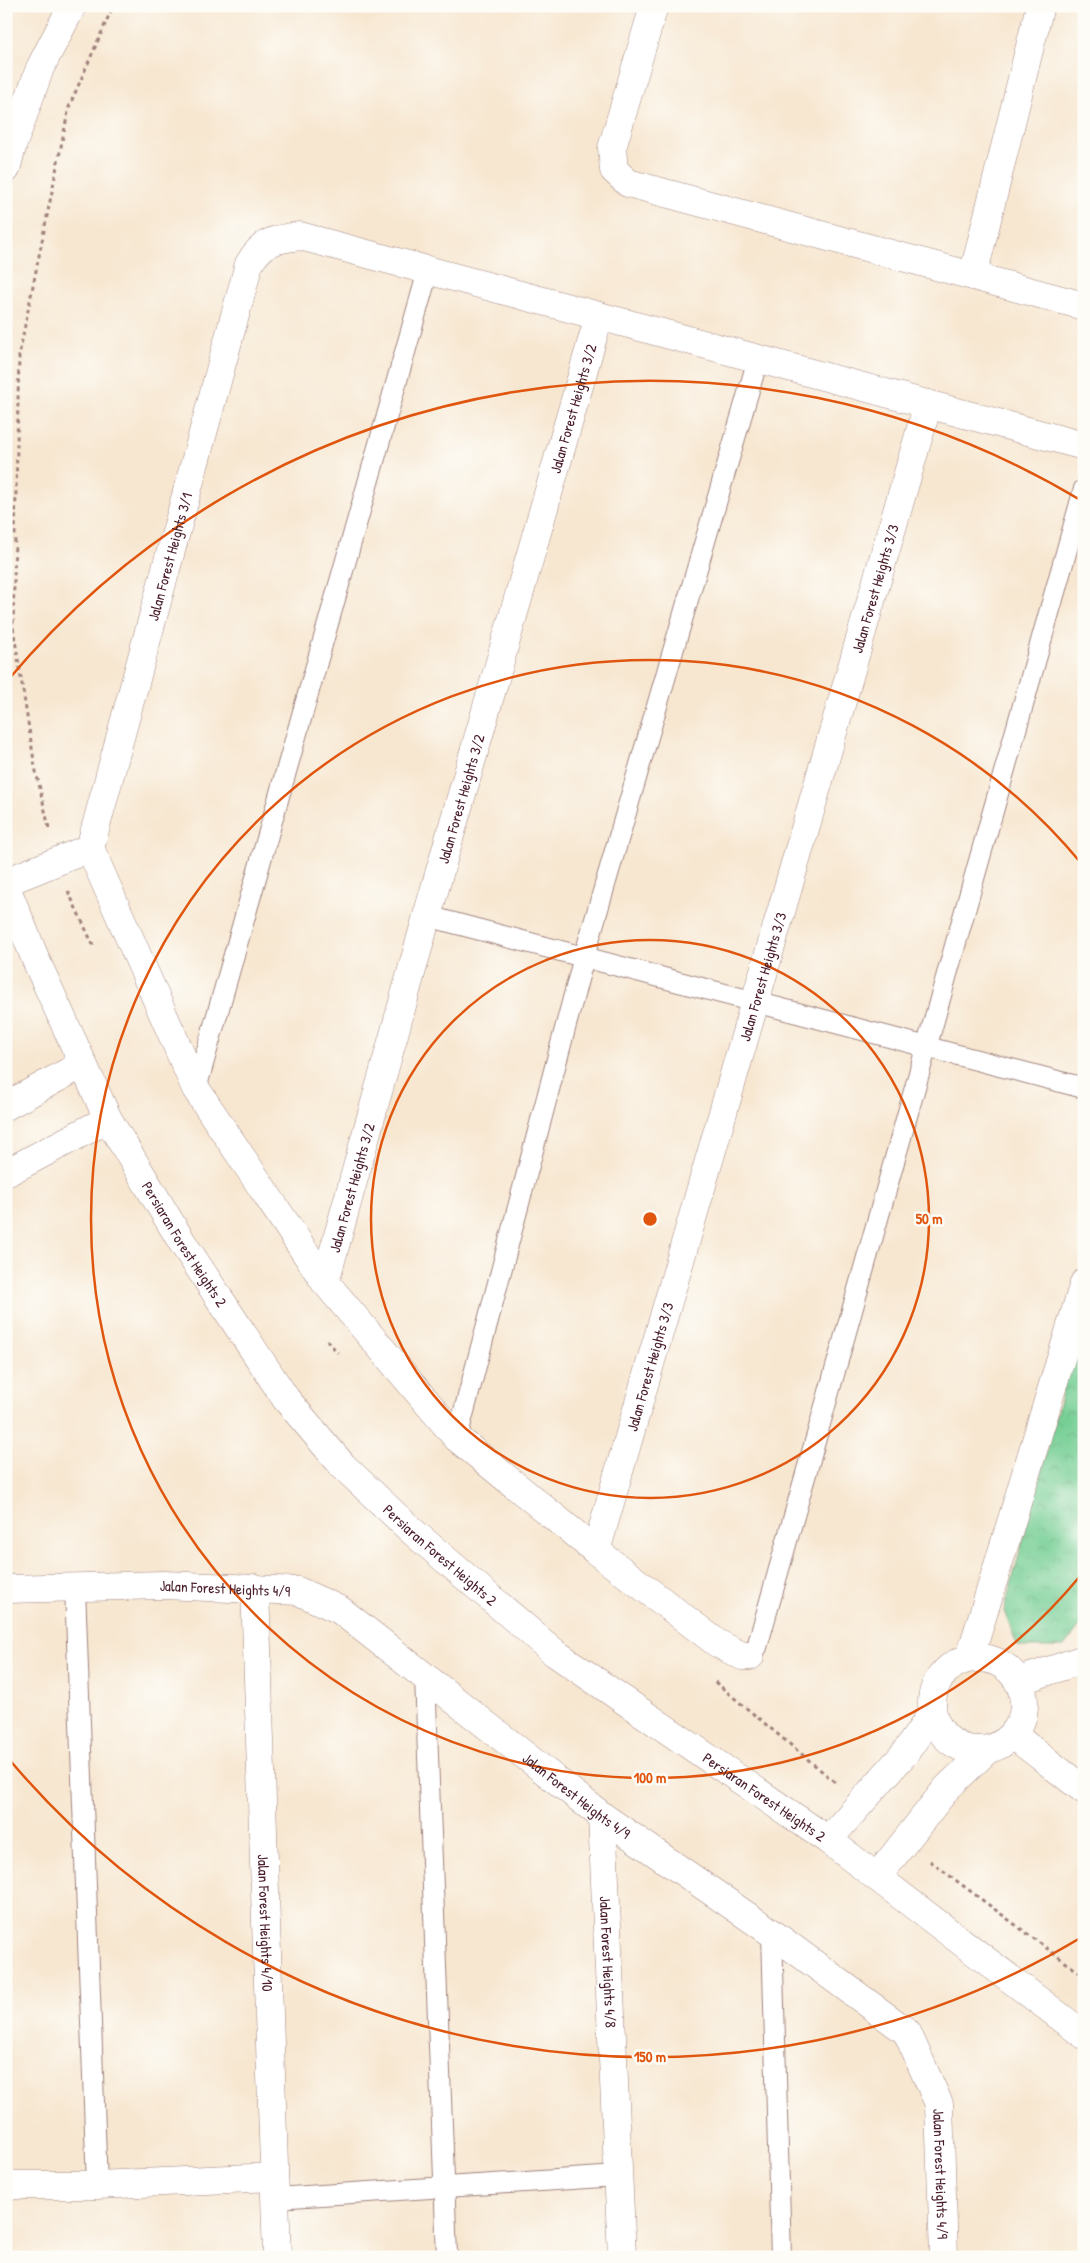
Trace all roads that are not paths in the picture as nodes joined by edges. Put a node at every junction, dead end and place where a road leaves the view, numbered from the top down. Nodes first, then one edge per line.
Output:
1 (72, 6) edge
2 (654, 6) edge
3 (1040, 6) edge
4 (6, 169) edge
5 (428, 271) junction
6 (973, 276) junction
7 (1084, 306) edge
8 (599, 316) junction
9 (758, 359) junction
10 (928, 404) junction
11 (1084, 446) edge
12 (1084, 489) edge
13 (90, 848) junction
14 (6, 882) edge
15 (6, 887) edge
16 (427, 916) junction
17 (584, 957) junction
18 (755, 1002) junction
19 (926, 1047) junction
20 (83, 1064) junction
21 (1084, 1088) edge
22 (196, 1089) junction
23 (6, 1106) edge
24 (108, 1119) junction
25 (6, 1173) edge
26 (325, 1282) junction
27 (1084, 1283) edge
28 (457, 1438) junction
29 (596, 1551) junction
30 (75, 1586) junction
31 (254, 1588) junction
32 (6, 1590) edge
33 (750, 1656) joint
34 (970, 1657) junction
35 (1084, 1659) edge
36 (425, 1676) junction
37 (1019, 1681) junction
38 (932, 1714) junction
39 (1013, 1735) junction
40 (987, 1750) junction
41 (1084, 1790) edge
42 (602, 1816) junction
43 (828, 1840) junction
44 (877, 1877) junction
45 (772, 1933) junction
46 (1084, 2035) edge
47 (618, 2176) junction
48 (6, 2185) edge
49 (98, 2185) junction
50 (443, 2187) junction
51 (274, 2188) junction
52 (277, 2257) edge
53 (447, 2257) edge
54 (622, 2257) edge
55 (781, 2257) edge
56 (944, 2257) edge

1 - 4 street
2 - 6 street
3 - 6 street
5 - 8 street
5 - 13 street, Jalan Forest Heights 3/1
5 - 22 lane
6 - 7 street
8 - 9 street
8 - 16 street, Jalan Forest Heights 3/2
9 - 10 street
9 - 17 lane
10 - 11 street
10 - 18 street, Jalan Forest Heights 3/3
12 - 19 lane
13 - 14 street
13 - 22 street
15 - 20 street, Persiaran Forest Heights 2
16 - 17 lane
16 - 26 street, Jalan Forest Heights 3/2
17 - 18 lane
17 - 28 lane
18 - 19 lane
18 - 29 street, Jalan Forest Heights 3/3
19 - 21 lane
19 - 33 lane
20 - 23 street
20 - 24 street, Persiaran Forest Heights 2
22 - 26 street
24 - 25 street
24 - 43 street, Persiaran Forest Heights 2
26 - 28 street
27 - 34 street
28 - 29 street
29 - 33 street
30 - 31 street, Jalan Forest Heights 4/9
30 - 32 street, Jalan Forest Heights 4/9
30 - 49 lane
31 - 36 street, Jalan Forest Heights 4/9
31 - 51 street, Jalan Forest Heights 4/10
34 - 37 street
34 - 38 street
35 - 37 street
36 - 42 street, Jalan Forest Heights 4/9
36 - 50 lane
37 - 39 street
38 - 40 street
38 - 43 street
39 - 40 street
39 - 41 street
40 - 44 street
42 - 45 street, Jalan Forest Heights 4/9
42 - 47 street, Jalan Forest Heights 4/8
43 - 44 street, Persiaran Forest Heights 2
44 - 46 street, Persiaran Forest Heights 2
45 - 55 lane
45 - 56 street, Jalan Forest Heights 4/9
47 - 50 lane
47 - 54 street, Jalan Forest Heights 4/8
48 - 49 street
49 - 51 street
50 - 51 lane
50 - 53 lane
51 - 52 street, Jalan Forest Heights 4/10

